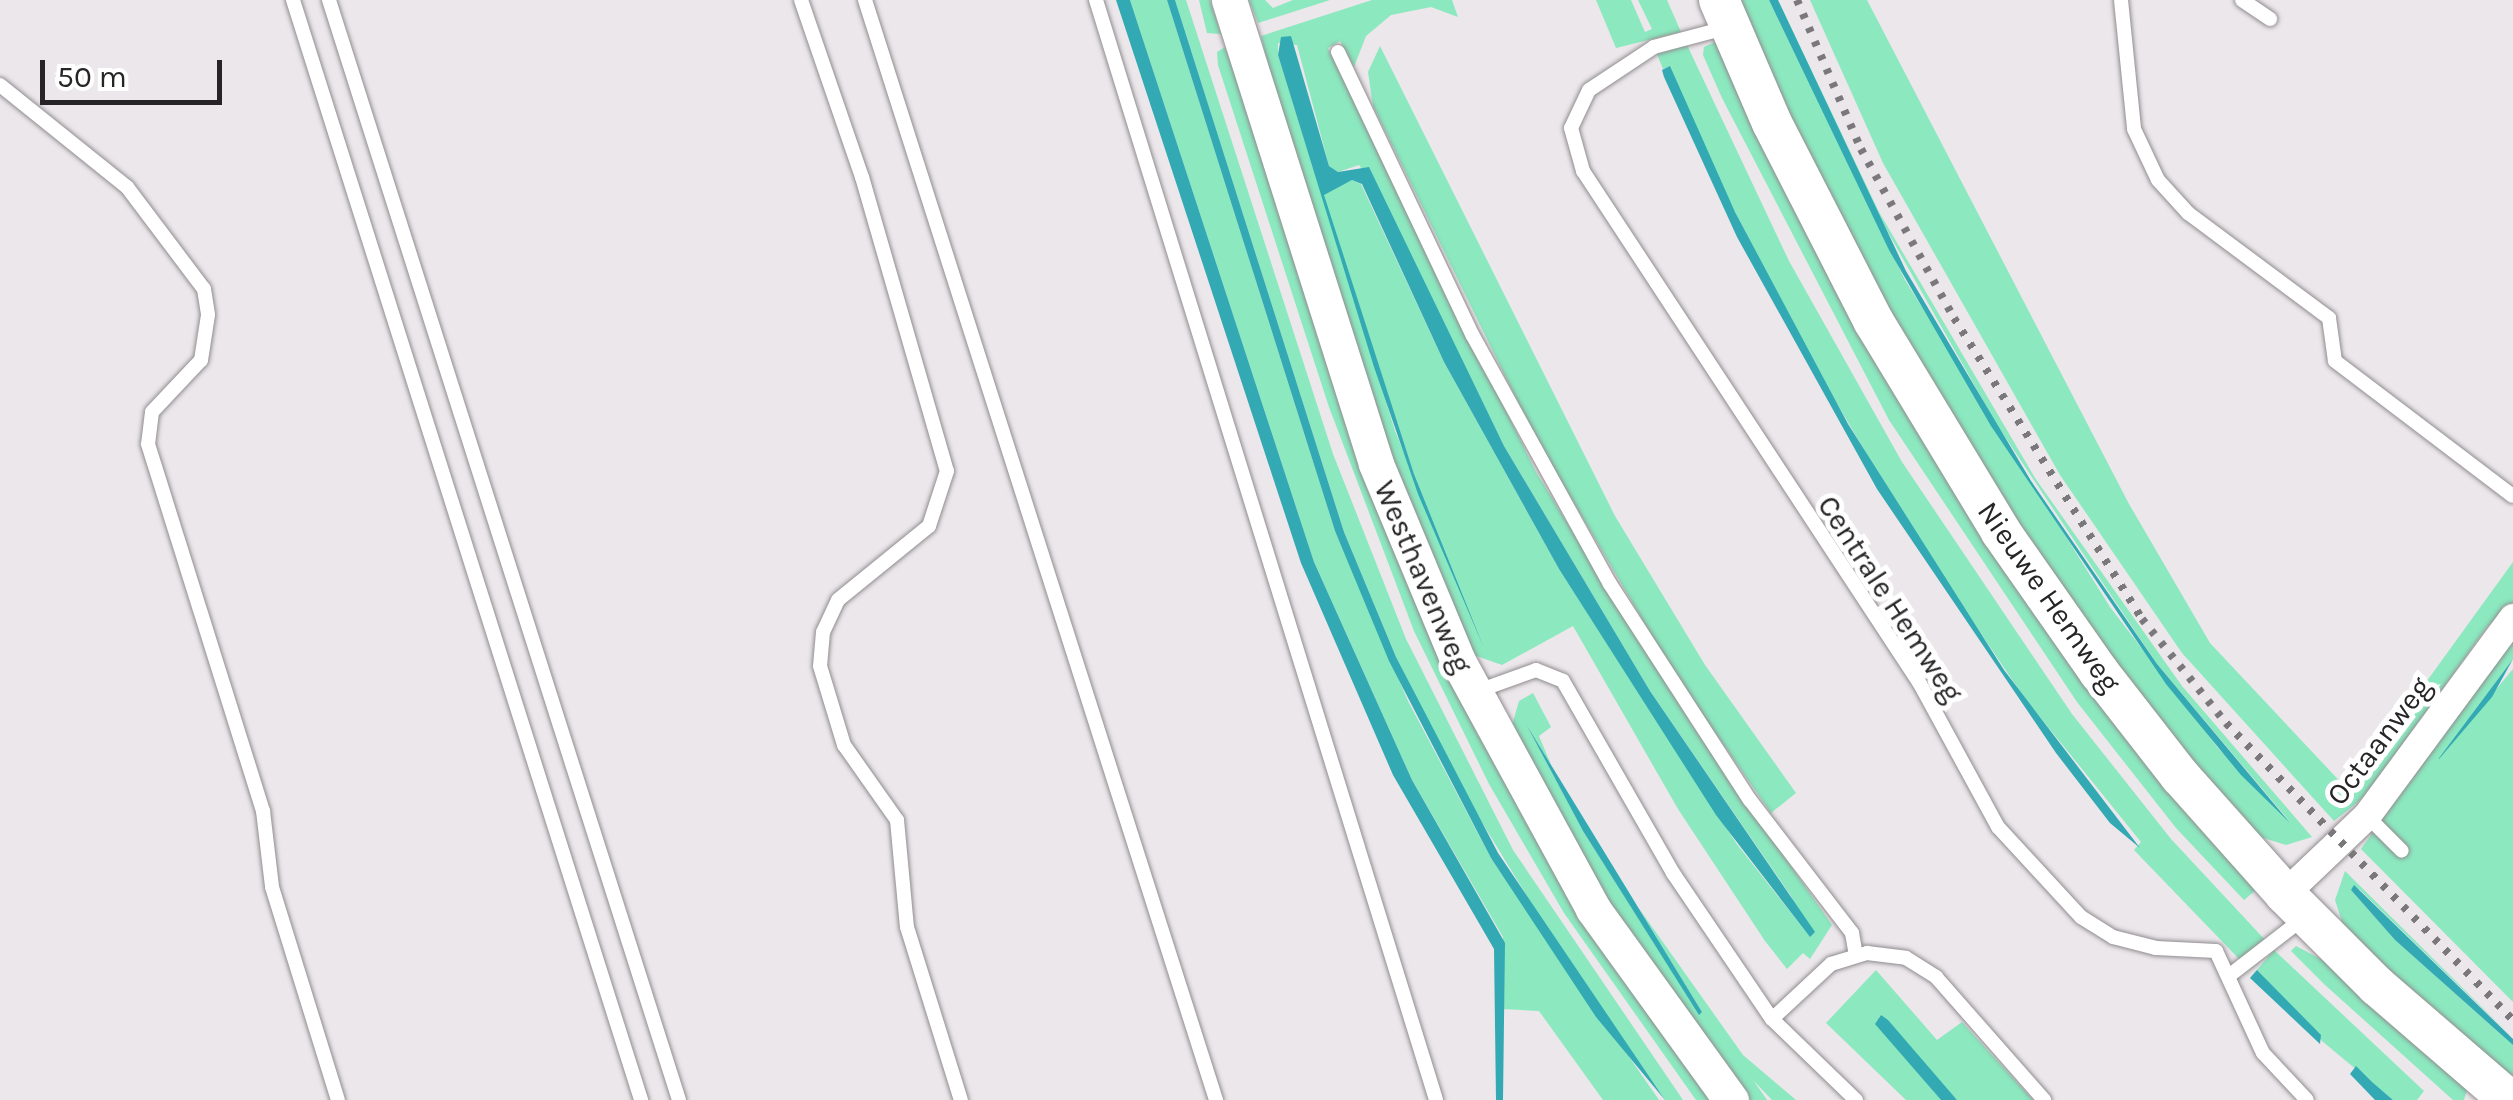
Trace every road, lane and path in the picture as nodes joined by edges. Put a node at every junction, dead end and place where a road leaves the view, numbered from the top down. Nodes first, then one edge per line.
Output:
1 (293, 0) edge
2 (330, 0) edge
3 (802, 0) edge
4 (865, 0) edge
5 (1096, 0) edge
6 (1229, 0) edge
7 (2121, 0) edge
8 (2242, 0) edge
9 (1724, 14) edge
10 (2270, 20) dead end
11 (1338, 52) dead end
12 (0, 84) edge
13 (2513, 496) edge
14 (2513, 618) edge
15 (1473, 693) junction
16 (2368, 816) junction
17 (2402, 851) dead end
18 (2296, 904) junction
19 (1856, 955) junction
20 (2230, 974) junction
21 (1772, 1018) junction
22 (2494, 1096) edge
23 (338, 1100) edge
24 (642, 1100) edge
25 (679, 1100) edge
26 (961, 1100) edge
27 (1216, 1100) edge
28 (1436, 1100) edge
29 (1731, 1100) edge
30 (1856, 1100) edge
31 (2044, 1100) edge
32 (2308, 1100) edge

1 - 24 lane
2 - 25 lane
3 - 26 lane
4 - 27 lane
5 - 28 lane
6 - 15 street, Westhavenweg
7 - 13 lane
8 - 10 lane
9 - 18 main road, Nieuwe Hemweg
9 - 20 lane, Centrale Hemweg
11 - 19 lane
12 - 23 lane
14 - 16 street, Octaanweg
15 - 21 lane
15 - 29 street, Westhavenweg
16 - 17 lane
16 - 18 street, Octaanweg
18 - 20 lane
18 - 22 main road, Nieuwe Hemweg
19 - 21 lane
19 - 31 lane
20 - 32 lane
21 - 30 lane

